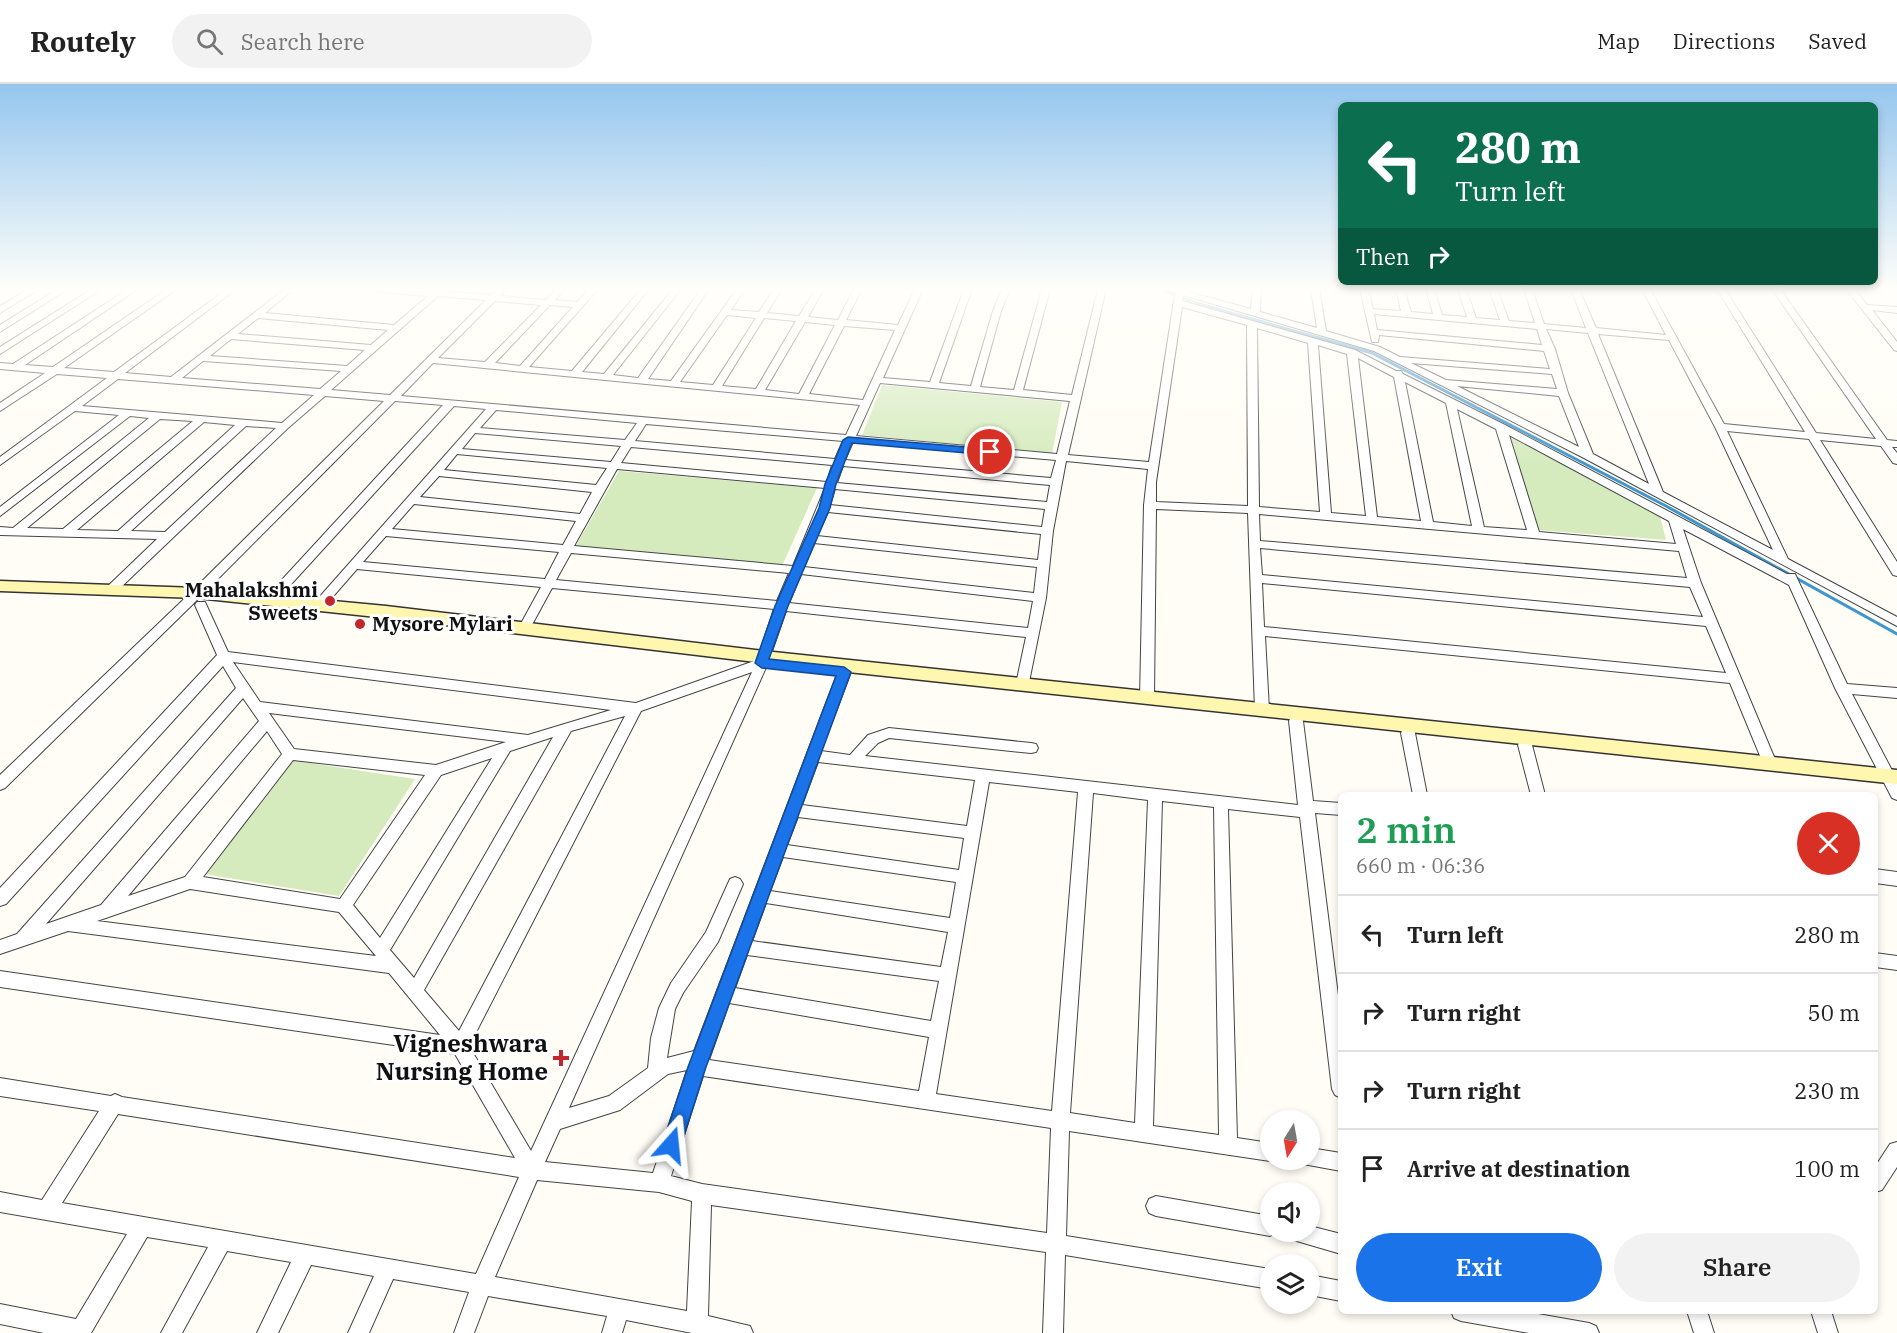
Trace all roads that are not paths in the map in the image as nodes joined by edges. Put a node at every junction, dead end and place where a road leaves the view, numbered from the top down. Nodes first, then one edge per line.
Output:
1 (45, 347) edge
2 (88, 347) edge
3 (155, 347) edge
4 (214, 347) edge
5 (363, 347) edge
6 (444, 347) edge
7 (505, 347) edge
8 (541, 347) edge
9 (597, 347) edge
10 (631, 347) edge
11 (664, 347) edge
12 (700, 347) edge
13 (741, 347) edge
14 (785, 347) edge
15 (827, 347) edge
16 (890, 347) edge
17 (947, 347) edge
18 (987, 347) edge
19 (1030, 347) edge
20 (1088, 347) edge
21 (1171, 347) edge
22 (1253, 347) edge
23 (1318, 347) edge
24 (1341, 347) edge
25 (1368, 347) edge
26 (1542, 347) edge
27 (1599, 347) edge
28 (1678, 347) edge
29 (1758, 347) edge
30 (1817, 347) edge
31 (372, 348) joint
32 (1550, 348) joint
33 (1377, 349) joint
34 (1352, 352) junction
35 (201, 358) junction
36 (1398, 358) junction
37 (431, 360) junction
38 (488, 365) junction
39 (0, 366) edge
40 (14, 368) junction
41 (348, 369) junction
42 (522, 369) junction
43 (54, 371) junction
44 (1557, 372) junction
45 (1398, 373) junction
46 (574, 375) junction
47 (117, 376) junction
48 (606, 378) junction
49 (173, 380) junction
50 (875, 380) junction
51 (641, 381) junction
52 (1441, 381) junction
53 (674, 384) junction
54 (934, 384) junction
55 (716, 388) junction
56 (975, 388) junction
57 (322, 392) junction
58 (759, 392) junction
59 (1018, 392) junction
60 (1563, 393) junction
61 (803, 396) junction
62 (390, 398) junction
63 (1075, 398) junction
64 (451, 403) junction
65 (865, 403) junction
66 (1451, 403) junction
67 (2, 405) edge
68 (493, 407) junction
69 (72, 408) junction
70 (128, 413) junction
71 (159, 415) junction
72 (201, 419) junction
73 (643, 421) junction
74 (243, 423) junction
75 (284, 426) junction
76 (1501, 427) junction
77 (1720, 427) junction
78 (473, 430) junction
79 (1814, 436) junction
80 (848, 440) junction
81 (1884, 443) junction
82 (1897, 444) edge
83 (626, 445) junction
84 (454, 451) junction
85 (1588, 456) junction
86 (1061, 458) junction
87 (839, 461) junction
88 (1897, 461) edge
89 (0, 462) edge
90 (614, 466) junction
91 (1153, 466) junction
92 (436, 472) junction
93 (1056, 482) junction
94 (830, 484) junction
95 (599, 489) junction
96 (1659, 495) junction
97 (411, 500) junction
98 (1150, 505) junction
99 (1052, 506) junction
100 (824, 508) junction
101 (1254, 510) junction
102 (0, 513) edge
103 (583, 518) junction
104 (1326, 518) junction
105 (1674, 518) junction
106 (1372, 522) junction
107 (1428, 526) junction
108 (0, 531) edge
109 (16, 531) junction
110 (1047, 531) junction
111 (1479, 531) junction
112 (383, 532) junction
113 (66, 533) junction
114 (120, 535) junction
115 (1534, 535) junction
116 (168, 536) junction
117 (811, 539) junction
118 (1254, 544) junction
119 (1684, 548) junction
120 (567, 549) junction
121 (1782, 559) junction
122 (1044, 564) junction
123 (355, 565) junction
124 (798, 570) junction
125 (1897, 572) edge
126 (1257, 579) junction
127 (1695, 583) junction
128 (1794, 583) junction
129 (548, 584) junction
130 (0, 586) edge
131 (113, 588) junction
132 (0, 594) edge
133 (1040, 598) junction
134 (195, 600) junction
135 (270, 600) junction
136 (319, 605) junction
137 (781, 606) junction
138 (1712, 622) junction
139 (1897, 622) edge
140 (524, 629) junction
141 (1257, 631) junction
142 (1033, 633) junction
143 (224, 656) junction
144 (763, 660) junction
145 (844, 672) junction
146 (1735, 679) junction
147 (1023, 684) junction
148 (1842, 688) junction
149 (243, 689) junction
150 (1897, 693) edge
151 (1147, 698) junction
152 (258, 707) junction
153 (636, 708) junction
154 (1262, 710) junction
155 (268, 720) junction
156 (1296, 721) junction
157 (566, 728) junction
158 (1408, 733) junction
159 (530, 739) junction
160 (1525, 746) junction
161 (505, 748) junction
162 (1032, 748) dead end
163 (290, 754) junction
164 (814, 756) junction
165 (854, 760) junction
166 (1770, 764) junction
167 (436, 771) junction
168 (983, 775) junction
169 (0, 784) edge
170 (1894, 784) edge
171 (1086, 787) junction
172 (1419, 792) edge
173 (1537, 792) edge
174 (1155, 795) junction
175 (1221, 802) junction
176 (1305, 809) junction
177 (1338, 809) edge
178 (793, 810) junction
179 (973, 833) junction
180 (778, 850) junction
181 (1878, 876) edge
182 (965, 877) junction
183 (1897, 879) edge
184 (190, 882) junction
185 (735, 884) dead end
186 (761, 896) junction
187 (0, 899) edge
188 (344, 906) junction
189 (107, 910) junction
190 (69, 924) junction
191 (957, 926) junction
192 (22, 940) junction
193 (0, 947) edge
194 (742, 947) junction
195 (381, 951) junction
196 (1878, 960) edge
197 (1897, 963) edge
198 (393, 966) junction
199 (948, 975) junction
200 (0, 979) edge
201 (415, 992) junction
202 (724, 994) junction
203 (938, 1030) junction
204 (460, 1046) junction
205 (699, 1062) junction
206 (1338, 1066) edge
207 (657, 1071) junction
208 (0, 1087) edge
209 (926, 1101) junction
210 (114, 1103) junction
211 (1060, 1121) junction
212 (554, 1122) junction
213 (1144, 1133) junction
214 (1228, 1146) junction
215 (1260, 1151) edge
216 (1897, 1152) edge
217 (1320, 1159) edge
218 (1338, 1162) edge
219 (532, 1170) junction
220 (1878, 1179) edge
221 (658, 1184) junction
222 (702, 1194) junction
223 (0, 1202) edge
224 (1156, 1206) dead end
225 (46, 1209) junction
226 (1260, 1224) edge
227 (143, 1226) junction
228 (1320, 1238) edge
229 (222, 1240) junction
230 (1338, 1243) edge
231 (1057, 1244) junction
232 (305, 1256) junction
233 (387, 1269) junction
234 (1260, 1277) edge
235 (482, 1284) junction
236 (1320, 1288) edge
237 (1338, 1291) edge
238 (619, 1308) junction
239 (0, 1314) edge
240 (1478, 1314) edge
241 (1698, 1314) edge
242 (1822, 1314) edge
243 (1525, 1322) edge
244 (703, 1327) edge
245 (80, 1331) edge
246 (171, 1333) edge
247 (267, 1333) edge
248 (358, 1333) edge
249 (464, 1333) edge
250 (612, 1333) edge
251 (743, 1333) edge
252 (1053, 1333) edge
253 (1589, 1333) edge
254 (1704, 1333) edge
255 (1828, 1333) edge

1 - 40 street
2 - 43 street
3 - 47 street
4 - 35 street
5 - 31 street
6 - 37 street
7 - 38 street
8 - 42 street
9 - 46 street
10 - 48 street
11 - 51 street
12 - 53 street
13 - 55 street
14 - 58 street
15 - 61 street
16 - 50 street
17 - 54 street
18 - 56 street
19 - 59 street
20 - 63 street
21 - 91 street
22 - 101 street
23 - 104 street
24 - 34 street
25 - 33 street
26 - 32 street
27 - 96 street
28 - 77 street
29 - 79 street
30 - 81 street
31 - 41 street
32 - 44 street
33 - 36 street
34 - 45 street
34 - 106 street
35 - 41 street
35 - 49 street
36 - 44 street
36 - 52 street
37 - 38 street
37 - 62 street
38 - 42 street
39 - 40 street
40 - 43 street
41 - 57 street
42 - 46 street
43 - 47 street
43 - 67 street
44 - 60 street
45 - 66 street
45 - 107 street
46 - 48 street
47 - 49 street
47 - 69 street
48 - 51 street
49 - 57 street
50 - 54 street
50 - 65 street
51 - 53 street
52 - 60 street
52 - 85 street
53 - 55 street
54 - 56 street
55 - 58 street
56 - 59 street
57 - 62 street
57 - 75 street
58 - 61 street
59 - 63 street
60 - 85 street
61 - 65 street
62 - 64 street
62 - 134 street
63 - 86 street
64 - 68 street
64 - 135 street
65 - 80 street
66 - 76 street
66 - 111 street
68 - 73 street
68 - 78 street
69 - 70 street
69 - 89 street
70 - 71 street
70 - 102 street
71 - 72 street
71 - 109 street
72 - 74 street
72 - 113 street
73 - 80 street
73 - 83 street
74 - 75 street
74 - 114 street
75 - 116 street
76 - 105 street
76 - 115 street
77 - 79 street
77 - 121 street
78 - 83 street
78 - 84 street
79 - 81 street
79 - 125 street
80 - 86 street
80 - 87 street
81 - 82 street
81 - 88 street
83 - 87 street
83 - 90 street
84 - 90 street
84 - 92 street
85 - 96 street
86 - 91 street
86 - 93 street
87 - 93 street
87 - 94 street
90 - 94 street
90 - 95 street
91 - 98 street
92 - 95 street
92 - 97 street
93 - 99 street
94 - 99 street
94 - 100 street
95 - 103 street
96 - 121 street
97 - 103 street
97 - 112 street
98 - 101 street
98 - 151 street
99 - 110 street
100 - 110 street
100 - 117 street
101 - 104 street
101 - 118 street
103 - 120 street
104 - 106 street
105 - 119 street
105 - 128 street
106 - 107 street
107 - 111 street
108 - 109 street
109 - 113 street
110 - 122 street
111 - 115 street
112 - 120 street
112 - 123 street
113 - 114 street
114 - 116 street
115 - 119 street
116 - 131 street
117 - 122 street
117 - 124 street
118 - 126 street
118 - 127 street
119 - 127 street
120 - 124 street
120 - 129 street
121 - 128 street
121 - 139 street
122 - 133 street
123 - 129 street
123 - 136 street
124 - 133 street
124 - 137 street
126 - 138 street
126 - 141 street
127 - 138 street
128 - 148 street
129 - 137 street
129 - 140 street
130 - 131 street
131 - 134 street
132 - 134 street
133 - 142 street
134 - 135 street
134 - 143 street
134 - 144 street
134 - 169 street
135 - 136 street
136 - 140 street
137 - 142 street
137 - 144 street
138 - 146 street
140 - 144 street
141 - 146 street
141 - 154 street
142 - 147 street
143 - 149 street
143 - 153 street
143 - 187 street
144 - 145 street
144 - 147 street
144 - 153 street
144 - 212 street
145 - 156 street
145 - 164 street
146 - 166 street
147 - 151 street
148 - 150 street
148 - 170 street
149 - 152 street
149 - 192 street
151 - 154 street
152 - 155 street
152 - 159 street
153 - 157 street
153 - 204 street
154 - 166 street
155 - 163 street
155 - 189 street
156 - 158 street
156 - 176 street
157 - 159 street
157 - 201 street
158 - 160 street
158 - 172 street
159 - 161 street
160 - 170 street
160 - 173 street
161 - 167 street
161 - 195 street
162 - 165 street
163 - 167 street
163 - 184 street
164 - 165 street
164 - 178 street
165 - 168 street
166 - 170 street
167 - 188 street
168 - 171 street
168 - 179 street
171 - 174 street
171 - 211 street
174 - 175 street
174 - 213 street
175 - 176 street
175 - 214 street
176 - 177 street
176 - 206 street
178 - 179 street
178 - 180 street
179 - 182 street
180 - 182 street
180 - 186 street
181 - 183 street
182 - 191 street
184 - 188 street
184 - 189 street
185 - 207 street
186 - 191 street
186 - 194 street
188 - 195 street
189 - 190 street
190 - 192 street
190 - 198 street
191 - 199 street
192 - 193 street
194 - 199 street
194 - 202 street
195 - 198 street
196 - 197 street
198 - 201 street
199 - 203 street
200 - 204 street
201 - 204 street
202 - 203 street
202 - 205 street
203 - 209 street
204 - 219 street
205 - 207 street
205 - 209 street
205 - 221 street
207 - 212 street
208 - 210 street
209 - 211 street
210 - 219 street
210 - 225 street
211 - 213 street
211 - 231 street
212 - 219 street
213 - 214 street
214 - 215 street
216 - 220 street
217 - 218 street
219 - 221 street
219 - 235 street
221 - 222 street
222 - 231 street
222 - 244 street
223 - 225 street
224 - 226 street
225 - 227 street
227 - 229 street
227 - 245 street
228 - 230 street
229 - 232 street
229 - 246 street
231 - 234 street
231 - 252 street
232 - 233 street
232 - 247 street
233 - 235 street
233 - 248 street
235 - 238 street
235 - 249 street
236 - 237 street
238 - 244 street
238 - 250 street
239 - 245 street
240 - 243 street
241 - 254 street
242 - 255 street
243 - 253 street
244 - 251 street

